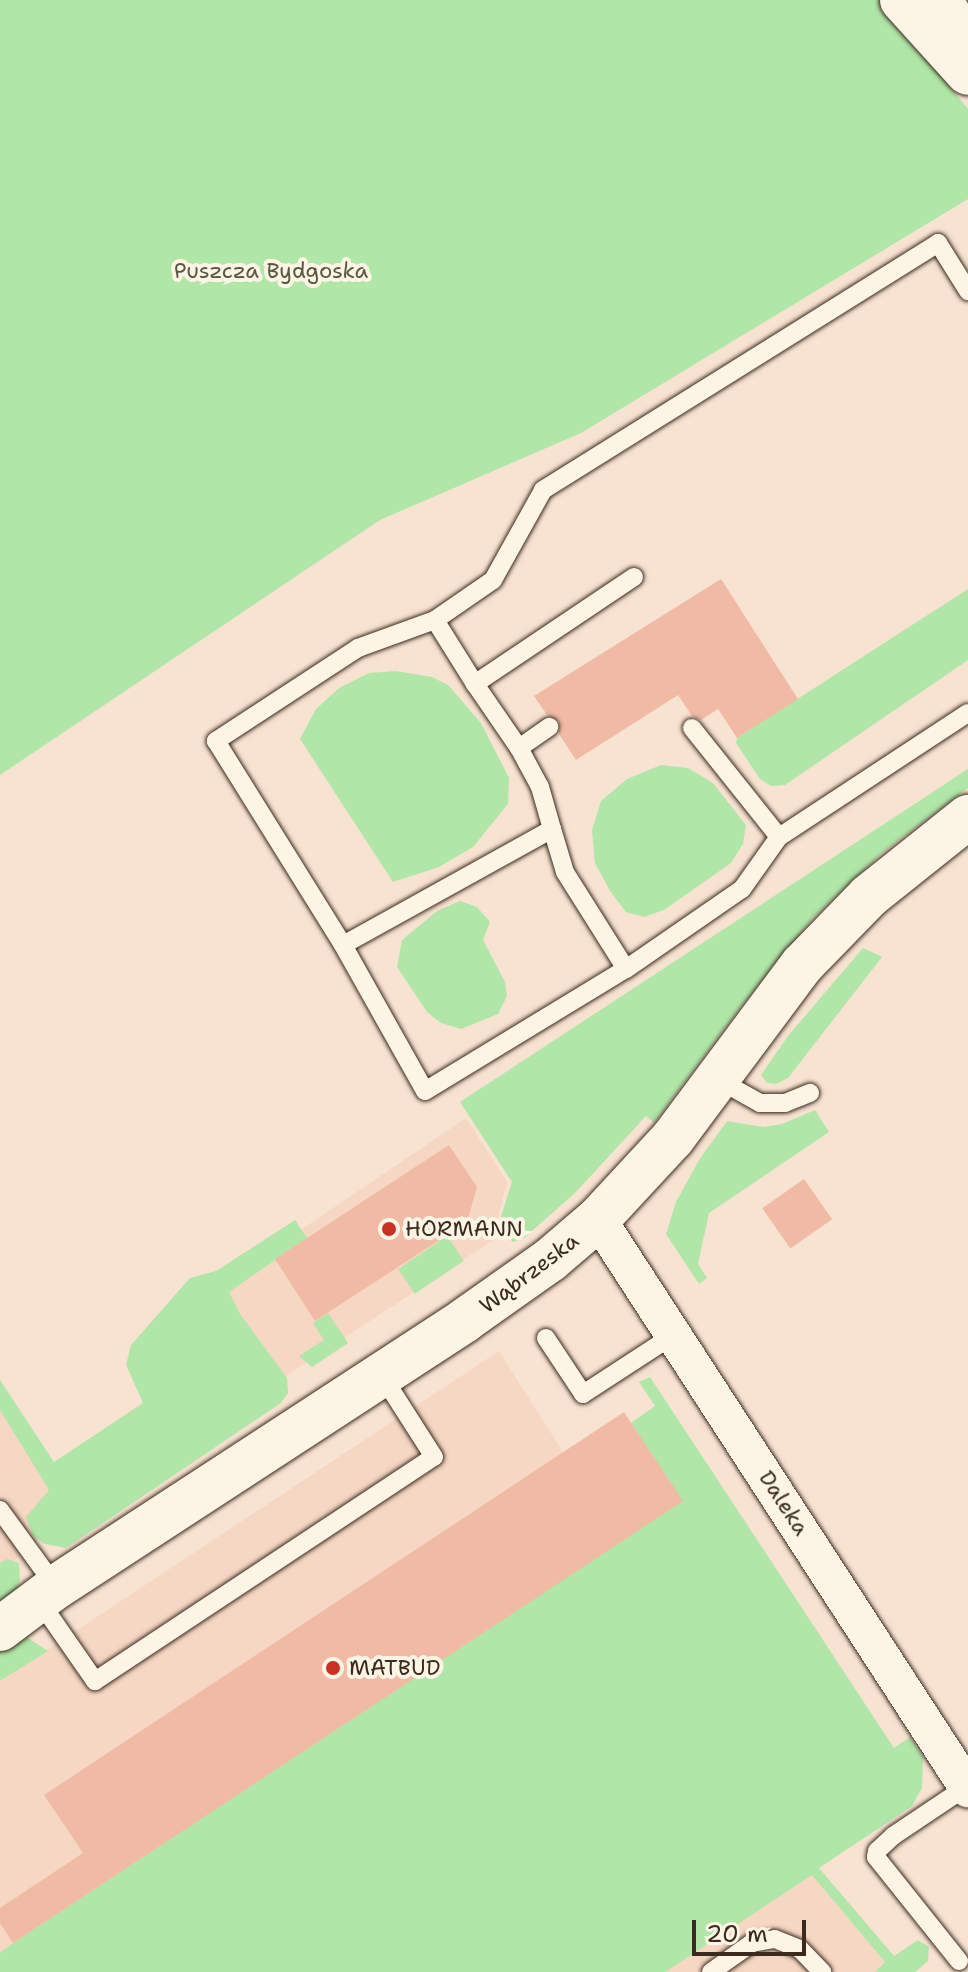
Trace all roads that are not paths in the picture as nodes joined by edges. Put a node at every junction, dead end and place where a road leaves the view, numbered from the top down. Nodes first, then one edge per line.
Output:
1 (902, 0) edge
2 (940, 0) edge
3 (968, 46) edge
4 (968, 73) edge
5 (968, 291) edge
6 (634, 577) dead end
7 (435, 620) junction
8 (475, 684) junction
9 (968, 713) edge
10 (549, 727) dead end
11 (692, 728) dead end
12 (519, 748) junction
13 (968, 817) edge
14 (552, 829) junction
15 (779, 837) junction
16 (343, 945) junction
17 (626, 969) junction
18 (717, 1079) junction
19 (810, 1093) dead end
20 (598, 1219) junction
21 (675, 1334) junction
22 (546, 1338) dead end
23 (381, 1374) junction
24 (0, 1510) edge
25 (47, 1593) junction
26 (0, 1629) edge
27 (967, 1788) edge
28 (958, 1963) edge
29 (711, 1972) edge
30 (822, 1972) edge

1 - 4 street
2 - 3 street
5 - 7 lane
6 - 8 lane
7 - 8 lane
7 - 16 lane
8 - 12 lane
9 - 15 lane
10 - 12 lane
11 - 15 lane
12 - 14 lane
13 - 18 street, Wąbrzeska
14 - 16 lane
14 - 17 lane
15 - 17 lane
16 - 17 lane
18 - 19 lane
18 - 20 street, Wąbrzeska
20 - 21 street, Daleka
20 - 23 street, Wąbrzeska
21 - 22 lane
21 - 27 street, Daleka
23 - 25 street, Wąbrzeska
23 - 25 lane
24 - 25 lane
25 - 26 street, Wąbrzeska
27 - 28 lane
29 - 30 lane

